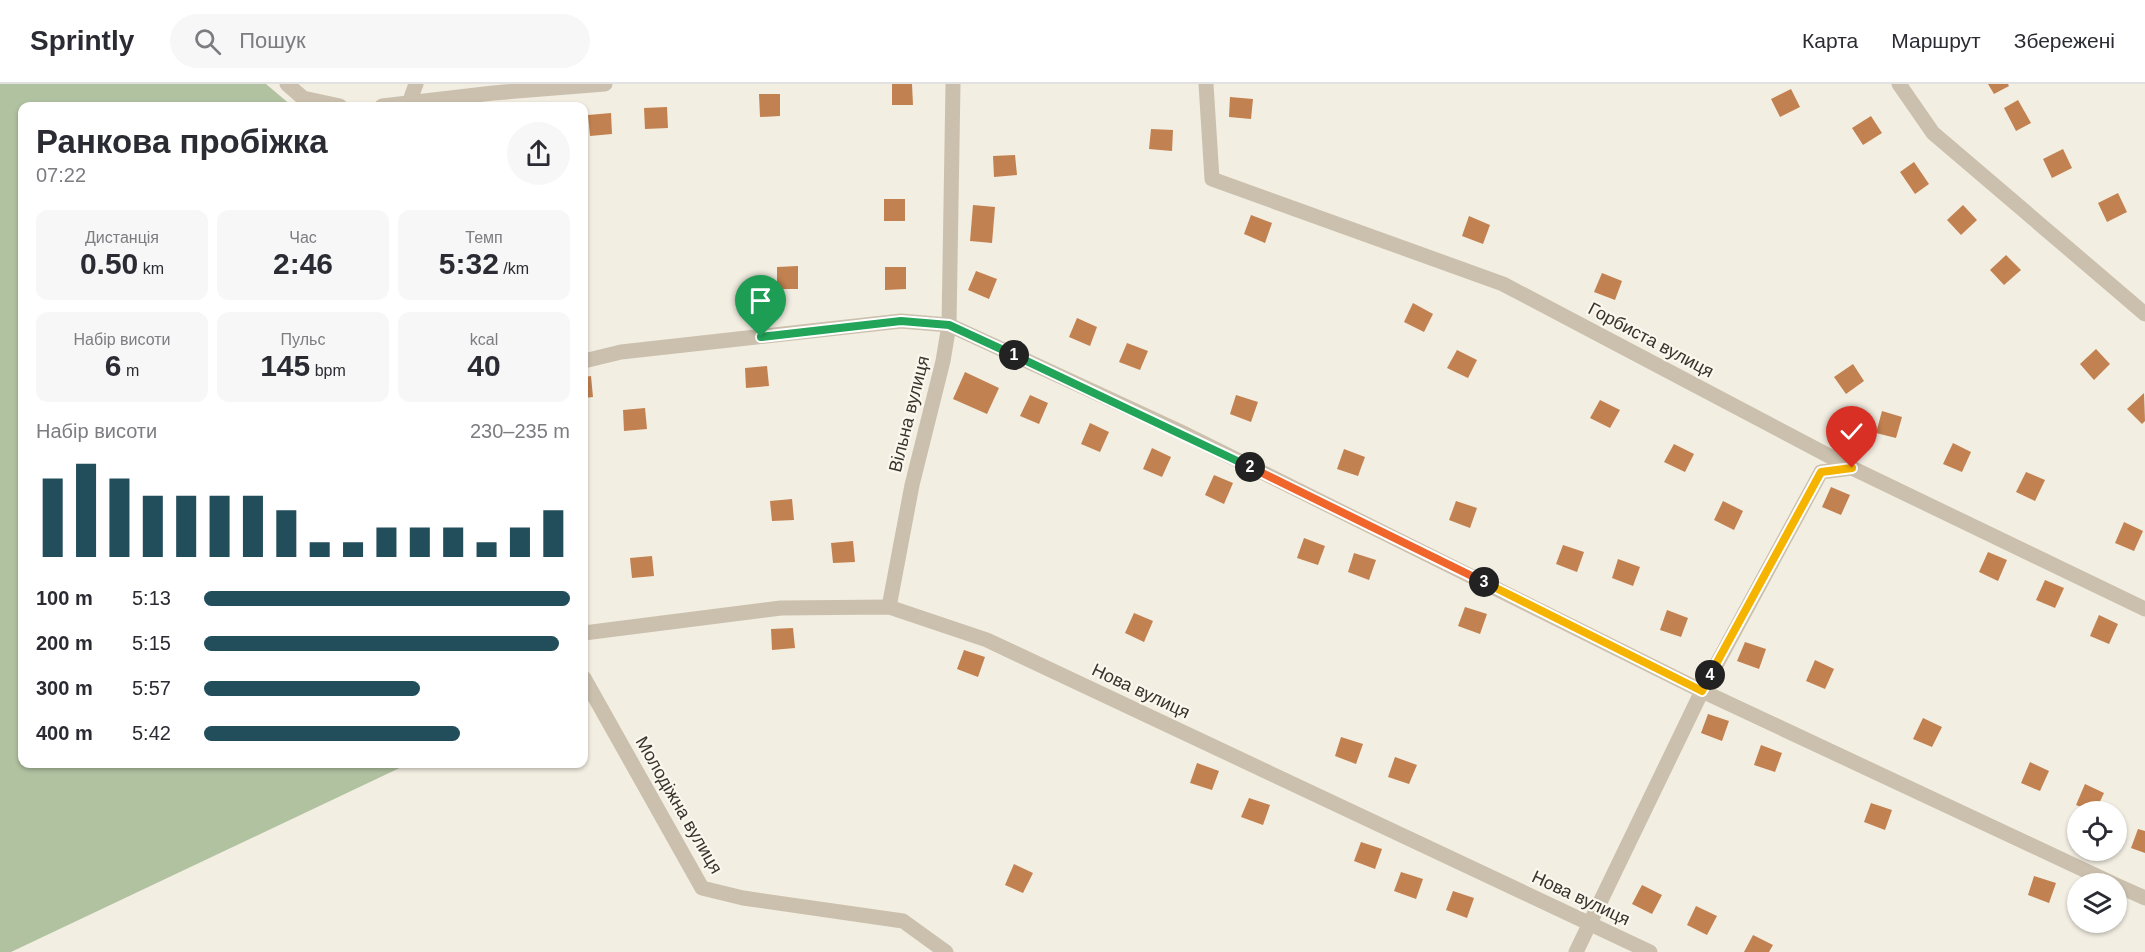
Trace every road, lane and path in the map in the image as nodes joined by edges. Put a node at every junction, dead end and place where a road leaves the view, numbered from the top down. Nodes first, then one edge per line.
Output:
1 (287, 84) edge
2 (417, 84) edge
3 (605, 84) edge
4 (953, 84) edge
5 (1206, 84) edge
6 (1899, 84) edge
7 (322, 102) edge
8 (410, 102) edge
9 (437, 102) edge
10 (2145, 314) edge
11 (949, 325) junction
12 (588, 360) edge
13 (1852, 468) junction
14 (888, 607) junction
15 (2145, 609) edge
16 (588, 632) edge
17 (588, 685) edge
18 (1702, 691) junction
19 (2091, 873) edge
20 (2127, 890) edge
21 (2145, 898) edge
22 (1589, 924) junction
23 (946, 952) edge
24 (1576, 952) edge
25 (1650, 952) edge

1 - 7 street
2 - 8 street
3 - 9 street
4 - 11 street, Вільна вулиця
5 - 13 street, Горбиста вулиця
6 - 10 street
11 - 12 street
11 - 14 street, Вільна вулиця
11 - 18 street
13 - 15 street, Горбиста вулиця
13 - 18 street
14 - 16 street, Нова вулиця
14 - 22 street, Нова вулиця
17 - 23 street, Молодіжна вулиця
18 - 19 street
18 - 22 street
20 - 21 street
22 - 24 street
22 - 25 street, Нова вулиця

